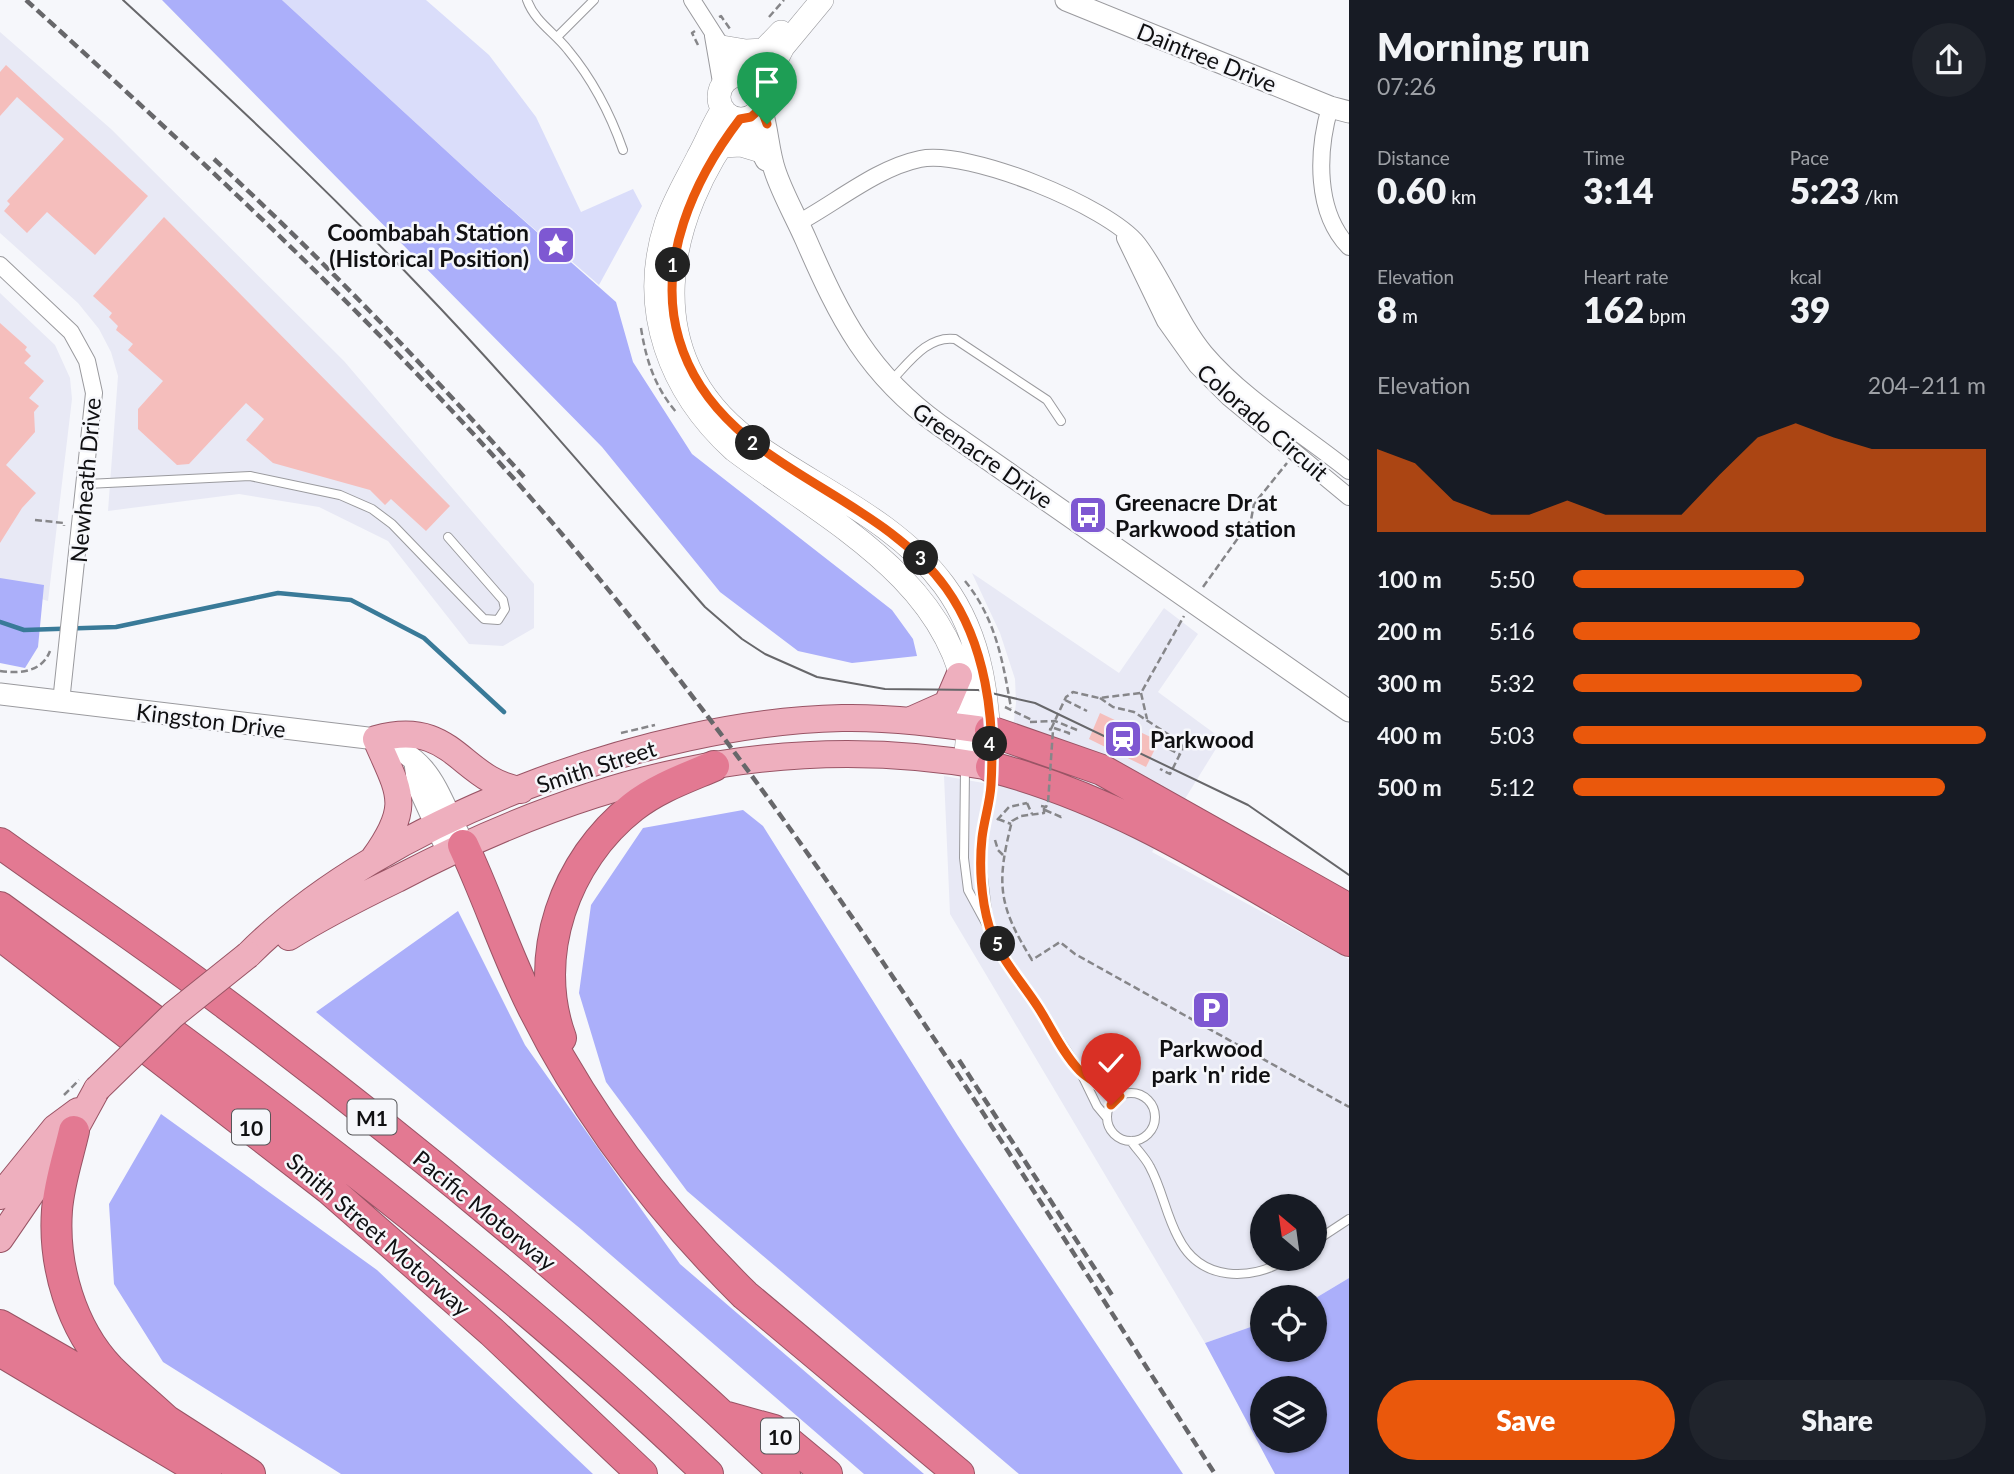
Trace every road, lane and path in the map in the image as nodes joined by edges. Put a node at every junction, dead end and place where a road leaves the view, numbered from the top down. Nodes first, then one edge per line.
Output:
1 (527, 0) edge
2 (594, 0) edge
3 (692, 0) edge
4 (808, 0) edge
5 (822, 0) edge
6 (1066, 0) edge
7 (558, 37) junction
8 (717, 41) junction
9 (765, 50) junction
10 (742, 98) junction
11 (1340, 110) edge
12 (722, 146) junction
13 (623, 150) dead end
14 (768, 161) junction
15 (798, 223) junction
16 (1124, 233) junction
17 (1349, 247) edge
18 (0, 265) edge
19 (640, 325) dead end
20 (888, 384) junction
21 (678, 415) dead end
22 (1061, 421) dead end
23 (1296, 453) junction
24 (1349, 471) edge
25 (87, 484) junction
26 (1349, 497) edge
27 (35, 520) dead end
28 (63, 534) dead end
29 (448, 537) dead end
30 (1192, 602) junction
31 (58, 655) junction
32 (0, 671) edge
33 (959, 676) junction
34 (1141, 693) junction
35 (0, 694) edge
36 (1099, 698) junction
37 (1065, 700) junction
38 (61, 702) junction
39 (1087, 710) dead end
40 (1349, 711) edge
41 (1147, 719) junction
42 (1031, 720) junction
43 (909, 721) junction
44 (1055, 721) junction
45 (988, 722) junction
46 (660, 724) dead end
47 (1028, 725) dead end
48 (1054, 727) junction
49 (1077, 730) dead end
50 (1069, 733) dead end
51 (610, 738) dead end
52 (376, 739) junction
53 (1169, 749) dead end
54 (1180, 754) junction
55 (978, 764) junction
56 (714, 766) junction
57 (1160, 769) dead end
58 (521, 790) junction
59 (1045, 810) junction
60 (1032, 814) junction
61 (1061, 817) dead end
62 (998, 819) junction
63 (996, 824) dead end
64 (1011, 824) junction
65 (994, 831) dead end
66 (449, 836) junction
67 (0, 842) edge
68 (1005, 857) junction
69 (372, 861) junction
70 (0, 906) edge
71 (1349, 909) edge
72 (989, 926) junction
73 (0, 935) edge
74 (1349, 941) edge
75 (248, 955) junction
76 (1080, 1071) junction
77 (571, 1078) junction
78 (92, 1096) junction
79 (1120, 1096) junction
80 (1349, 1107) edge
81 (1107, 1118) junction
82 (74, 1131) junction
83 (1131, 1141) junction
84 (0, 1196) edge
85 (1349, 1219) edge
86 (1327, 1233) edge
87 (0, 1239) edge
88 (1263, 1271) edge
89 (0, 1325) edge
90 (3, 1353) edge
91 (724, 1416) junction
92 (166, 1420) junction
93 (206, 1474) edge
94 (250, 1474) edge
95 (642, 1474) edge
96 (708, 1474) edge
97 (785, 1474) edge
98 (827, 1474) edge
99 (959, 1474) edge

1 - 7 lane
2 - 7 lane
3 - 8 street
4 - 9 main road
5 - 10 main road
6 - 11 street, Daintree Drive
7 - 13 lane
8 - 9 main road
8 - 10 street
8 - 10 street
9 - 10 main road
10 - 12 main road
10 - 14 street, Greenacre Drive
10 - 33 main road
11 - 17 street
12 - 14 main road
12 - 45 main road
14 - 15 street, Greenacre Drive
15 - 16 street, Colorado Circuit
15 - 20 street, Greenacre Drive
16 - 23 street, Colorado Circuit
16 - 24 street, Colorado Circuit
18 - 25 street, Newheath Drive
19 - 21 path
20 - 22 lane
20 - 30 street, Greenacre Drive
23 - 26 street, Colorado Circuit
23 - 30 path
25 - 29 lane
25 - 31 street, Newheath Drive
27 - 28 path
30 - 34 path
30 - 40 street, Greenacre Drive
31 - 32 path
31 - 38 street, Newheath Drive
33 - 43 main road
33 - 45 main road
34 - 36 path
34 - 41 path
35 - 38 street, Kingston Drive
36 - 37 path
36 - 41 path
37 - 39 path
37 - 44 path
38 - 52 street, Kingston Drive
41 - 54 path
42 - 44 path
42 - 45 path
42 - 47 path
43 - 45 main road, Smith Street
43 - 58 main road, Smith Street
44 - 48 path
44 - 49 path
45 - 55 main road
45 - 71 highway
46 - 51 path
48 - 50 path
48 - 59 path, bridge
52 - 58 main road
52 - 66 street, Kingston Drive
52 - 69 main road
53 - 54 path
54 - 57 path
55 - 56 main road, Smith Street
55 - 72 lane
55 - 72 lane
55 - 74 highway
56 - 66 main road, Smith Street
56 - 77 highway
58 - 66 main road, Smith Street
59 - 60 path
59 - 61 path
60 - 62 path
60 - 64 path
62 - 63 path
62 - 64 path
64 - 68 path
65 - 68 path
66 - 69 main road, Smith Street
66 - 75 main road, Smith Street
66 - 77 highway
67 - 91 highway, Pacific Motorway / M1
68 - 80 path
69 - 75 main road, Smith Street
70 - 96 highway, M1
72 - 76 lane
73 - 95 highway, Smith Street Motorway / 10
75 - 78 main road, Smith Street, bridge
76 - 79 lane
76 - 81 lane
77 - 99 highway
78 - 82 main road, Smith Street
78 - 84 main road, Smith Street
79 - 81 lane
79 - 83 lane
81 - 83 lane
82 - 87 main road, Smith Street
82 - 92 highway
83 - 88 lane
85 - 86 lane
89 - 92 highway
90 - 93 highway
91 - 97 highway, Pacific Motorway / M1
91 - 98 highway, 10
92 - 94 highway

